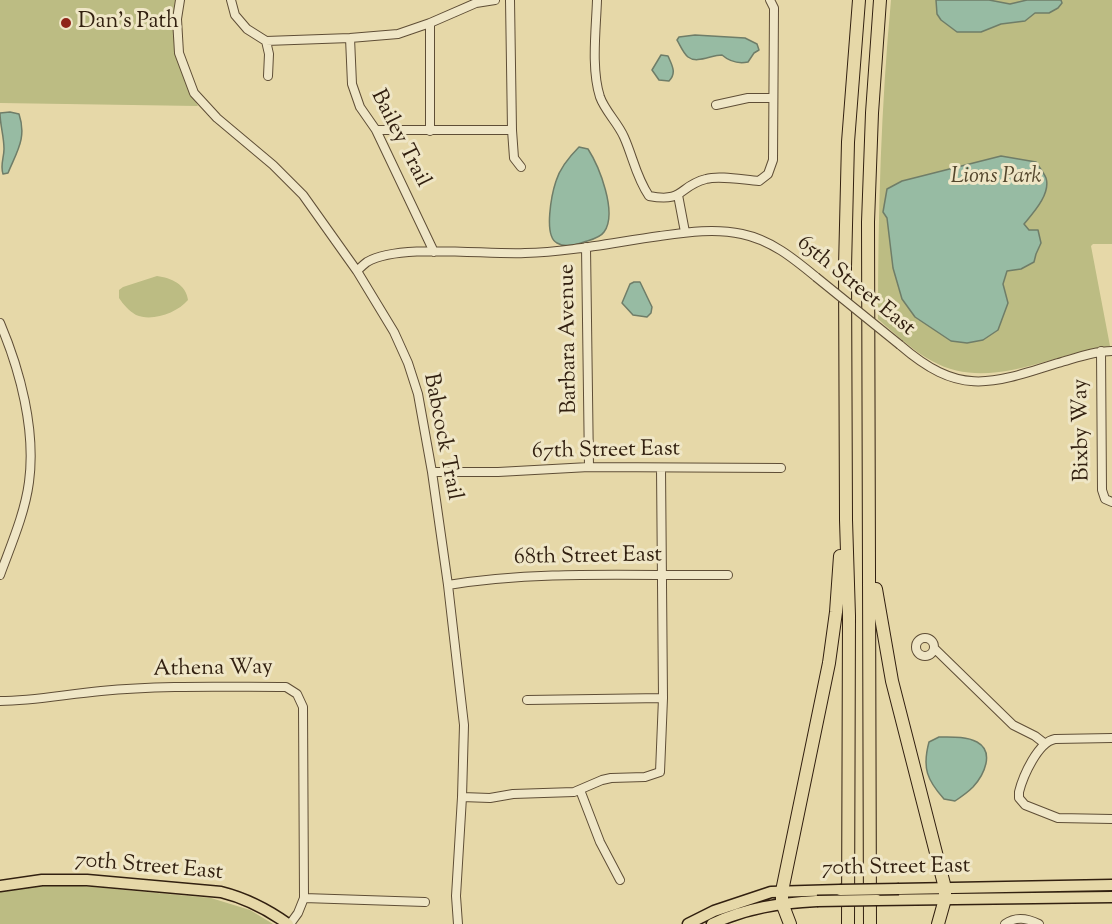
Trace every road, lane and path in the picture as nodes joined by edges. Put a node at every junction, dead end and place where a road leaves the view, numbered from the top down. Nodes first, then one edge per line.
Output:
1 (180, 0) edge
2 (231, 0) edge
3 (495, 0) edge
4 (510, 0) edge
5 (597, 0) edge
6 (859, 0) edge
7 (880, 0) edge
8 (771, 1) edge
9 (430, 23) junction
10 (350, 38) junction
11 (266, 41) junction
12 (268, 76) dead end
13 (773, 98) junction
14 (716, 105) dead end
15 (376, 130) junction
16 (512, 130) junction
17 (430, 131) junction
18 (521, 167) dead end
19 (678, 195) junction
20 (685, 232) junction
21 (586, 247) junction
22 (434, 252) junction
23 (357, 271) junction
24 (0, 324) edge
25 (1101, 351) junction
26 (1112, 351) edge
27 (589, 467) junction
28 (662, 468) junction
29 (781, 468) dead end
30 (432, 472) junction
31 (1112, 502) edge
32 (846, 520) junction
33 (870, 540) junction
34 (0, 574) edge
35 (662, 575) junction
36 (728, 575) dead end
37 (448, 585) junction
38 (935, 649) dead end
39 (663, 698) junction
40 (527, 699) dead end
41 (0, 700) edge
42 (1112, 738) edge
43 (1044, 743) junction
44 (580, 790) junction
45 (462, 797) junction
46 (1112, 819) edge
47 (620, 880) dead end
48 (1112, 885) edge
49 (0, 886) edge
50 (945, 893) junction
51 (782, 897) junction
52 (1112, 897) edge
53 (304, 898) junction
54 (425, 902) dead end
55 (289, 924) edge
56 (458, 924) edge
57 (688, 924) edge
58 (712, 924) edge
59 (790, 924) edge
60 (848, 924) edge
61 (870, 924) edge
62 (938, 924) edge
63 (1005, 924) edge
64 (1039, 924) edge

1 - 23 street, Babcock Trail
2 - 11 street
3 - 9 street
4 - 16 street
5 - 19 street
6 - 32 highway
7 - 33 highway
8 - 13 street
9 - 10 street
9 - 17 street
10 - 11 street
10 - 15 street, Bailey Trail
11 - 12 street
13 - 14 street
13 - 19 street
15 - 17 street
15 - 22 street, Bailey Trail
16 - 17 street
16 - 18 street
19 - 20 street
20 - 21 street, 65th Street East
20 - 25 street, 65th Street East, bridge
21 - 22 street, 65th Street East
21 - 27 street, Barbara Avenue
22 - 23 street, 65th Street East
23 - 30 street, Babcock Trail
24 - 34 street
25 - 26 street, 65th Street East
25 - 31 street, Bixby Way
27 - 28 street, 67th Street East
27 - 30 street, 67th Street East
28 - 29 street, 67th Street East
28 - 35 street
30 - 37 street, Babcock Trail
32 - 51 highway
32 - 60 highway
33 - 50 highway
33 - 61 highway
35 - 36 street, 68th Street East
35 - 37 street, 68th Street East
35 - 39 street
37 - 45 street, Babcock Trail
38 - 43 street
39 - 40 street
39 - 44 street
41 - 53 street, Athena Way
42 - 43 street
43 - 46 street
44 - 45 street
44 - 47 street
45 - 56 street, Babcock Trail
48 - 50 main road, 70th Street East
49 - 55 main road, 70th Street East
50 - 51 main road, 70th Street East, bridge
50 - 52 main road, 70th Street East
50 - 62 highway
51 - 57 main road, 70th Street East
51 - 58 main road, 70th Street East
51 - 59 highway
53 - 54 street
53 - 55 street, Athena Way
63 - 64 street

